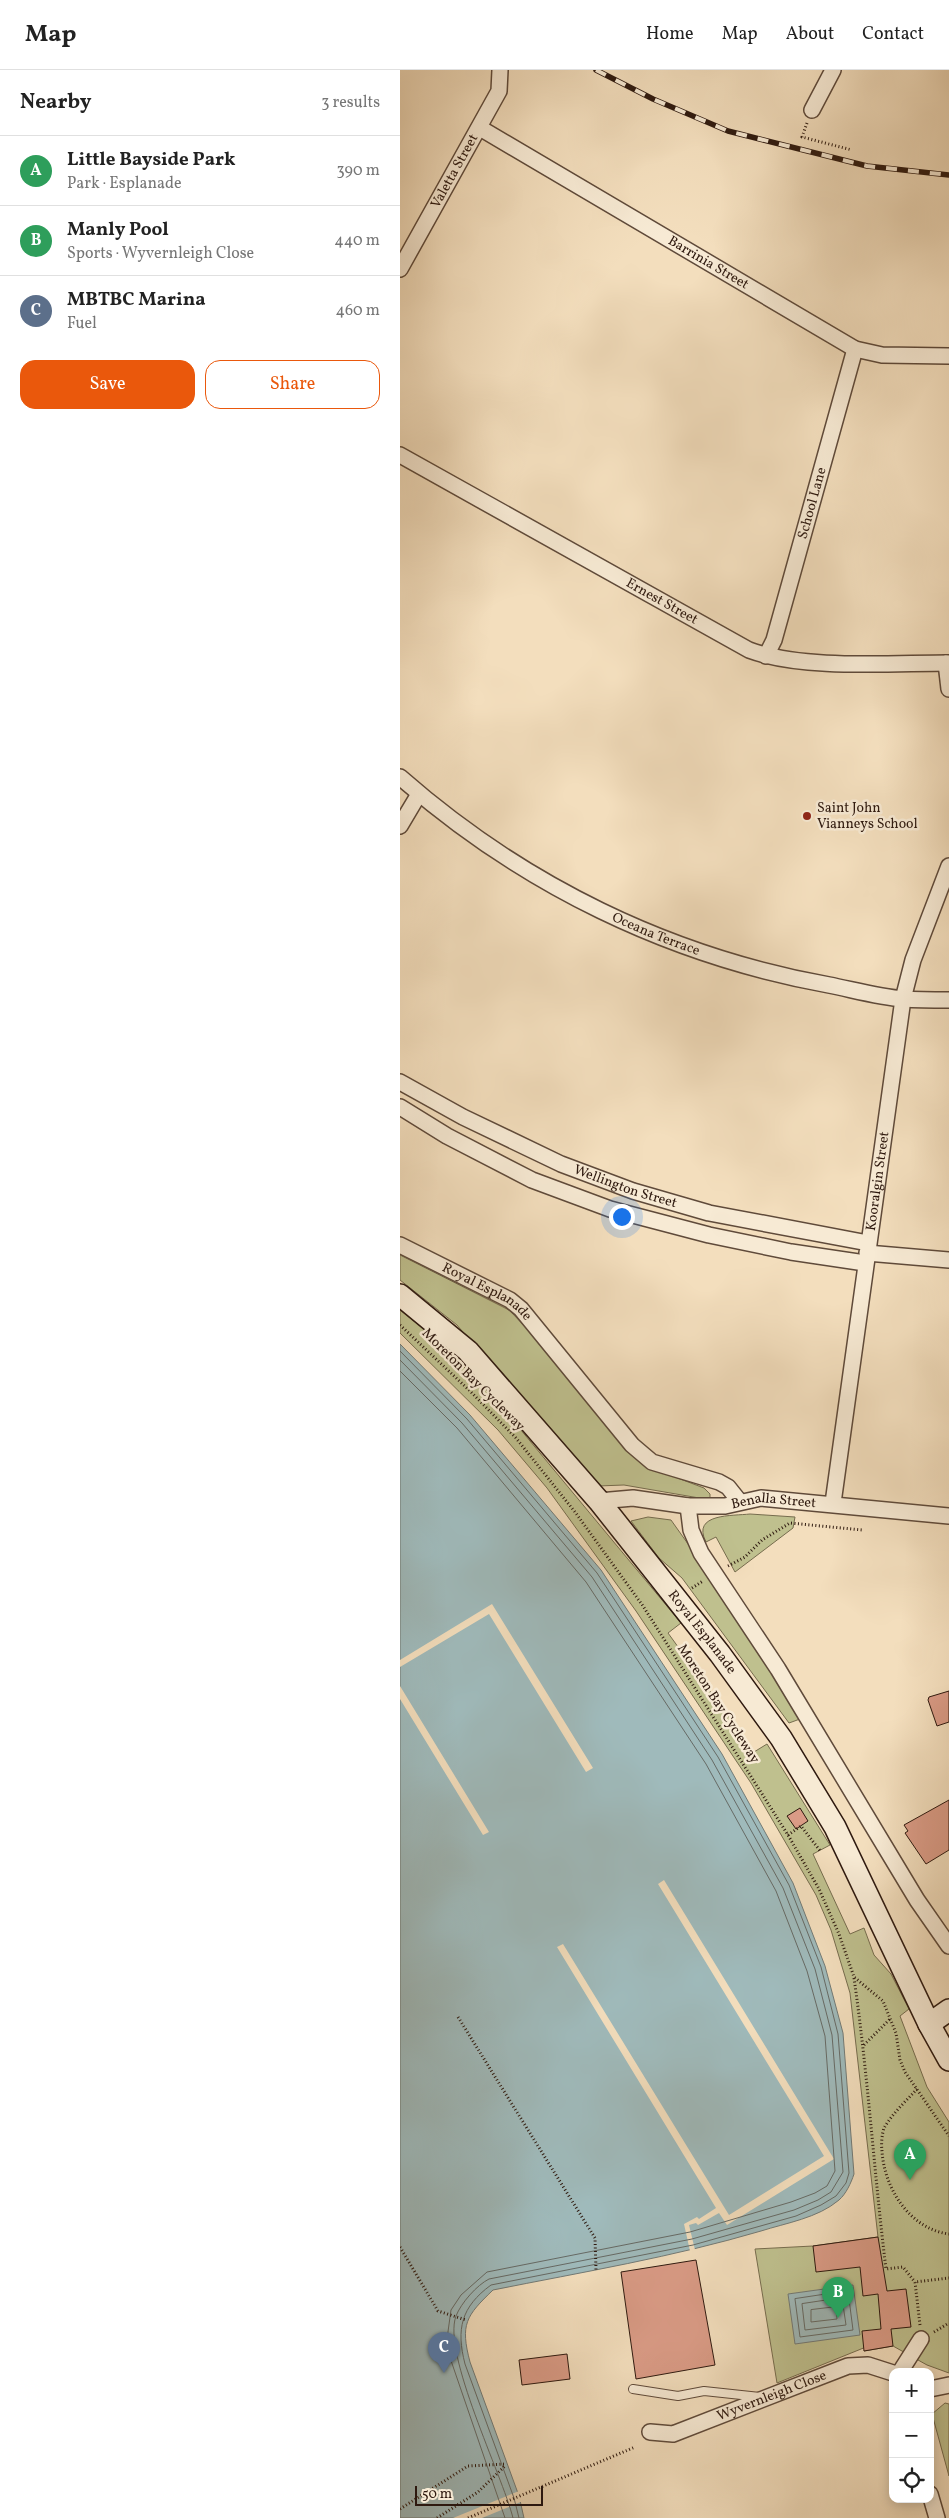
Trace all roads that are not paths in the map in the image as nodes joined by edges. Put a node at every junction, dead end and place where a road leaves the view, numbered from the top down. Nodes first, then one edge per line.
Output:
1 (500, 70) edge
2 (833, 70) edge
3 (812, 110) road end
4 (480, 128) junction
5 (400, 269) edge
6 (855, 348) junction
7 (949, 356) edge
8 (400, 454) edge
9 (766, 656) junction
10 (947, 663) edge
11 (949, 689) edge
12 (400, 777) edge
13 (419, 794) junction
14 (400, 826) edge
15 (949, 866) edge
16 (903, 999) junction
17 (949, 1000) edge
18 (400, 1082) edge
19 (400, 1107) edge
20 (400, 1245) edge
21 (867, 1253) junction
22 (949, 1260) edge
23 (400, 1295) edge
24 (599, 1501) junction
25 (740, 1502) junction
26 (833, 1503) junction
27 (688, 1506) junction
28 (949, 1516) edge
29 (949, 1946) edge
30 (949, 2010) edge
31 (929, 2024) junction
32 (949, 2060) edge
33 (921, 2339) road end
34 (903, 2368) edge
35 (889, 2372) edge
36 (949, 2385) edge
37 (934, 2388) edge
38 (633, 2389) dead end
39 (764, 2398) junction
40 (650, 2432) dead end
41 (933, 2503) edge
42 (937, 2518) edge

1 - 4 street, Valetta Street
2 - 3 street
4 - 5 street, Valetta Street
4 - 6 street, Barrinia Street
6 - 7 street, Barrinia Street
6 - 9 street, School Lane
8 - 9 street, Ernest Street
9 - 10 street, Ernest Street
10 - 11 street
12 - 13 street, Oceana Terrace
13 - 14 street
13 - 16 street, Oceana Terrace
15 - 16 street, Kooralgin Street
16 - 17 street, Oceana Terrace
16 - 21 street, Kooralgin Street
18 - 21 street, Wellington Street
19 - 21 street, Wellington Street
20 - 25 street, Royal Esplanade
21 - 22 street, Wellington Street
21 - 26 street, Kooralgin Street
23 - 24 street, Royal Esplanade
24 - 27 street, Benalla Street
24 - 31 street, Royal Esplanade
25 - 26 street, Benalla Street
25 - 27 street, Benalla Street
26 - 28 street, Benalla Street
27 - 29 street
30 - 31 street
31 - 32 street, Royal Esplanade
33 - 34 street
35 - 39 street, Wyvernleigh Close
36 - 37 street
38 - 39 lane
39 - 40 street, Wyvernleigh Close
41 - 42 street

